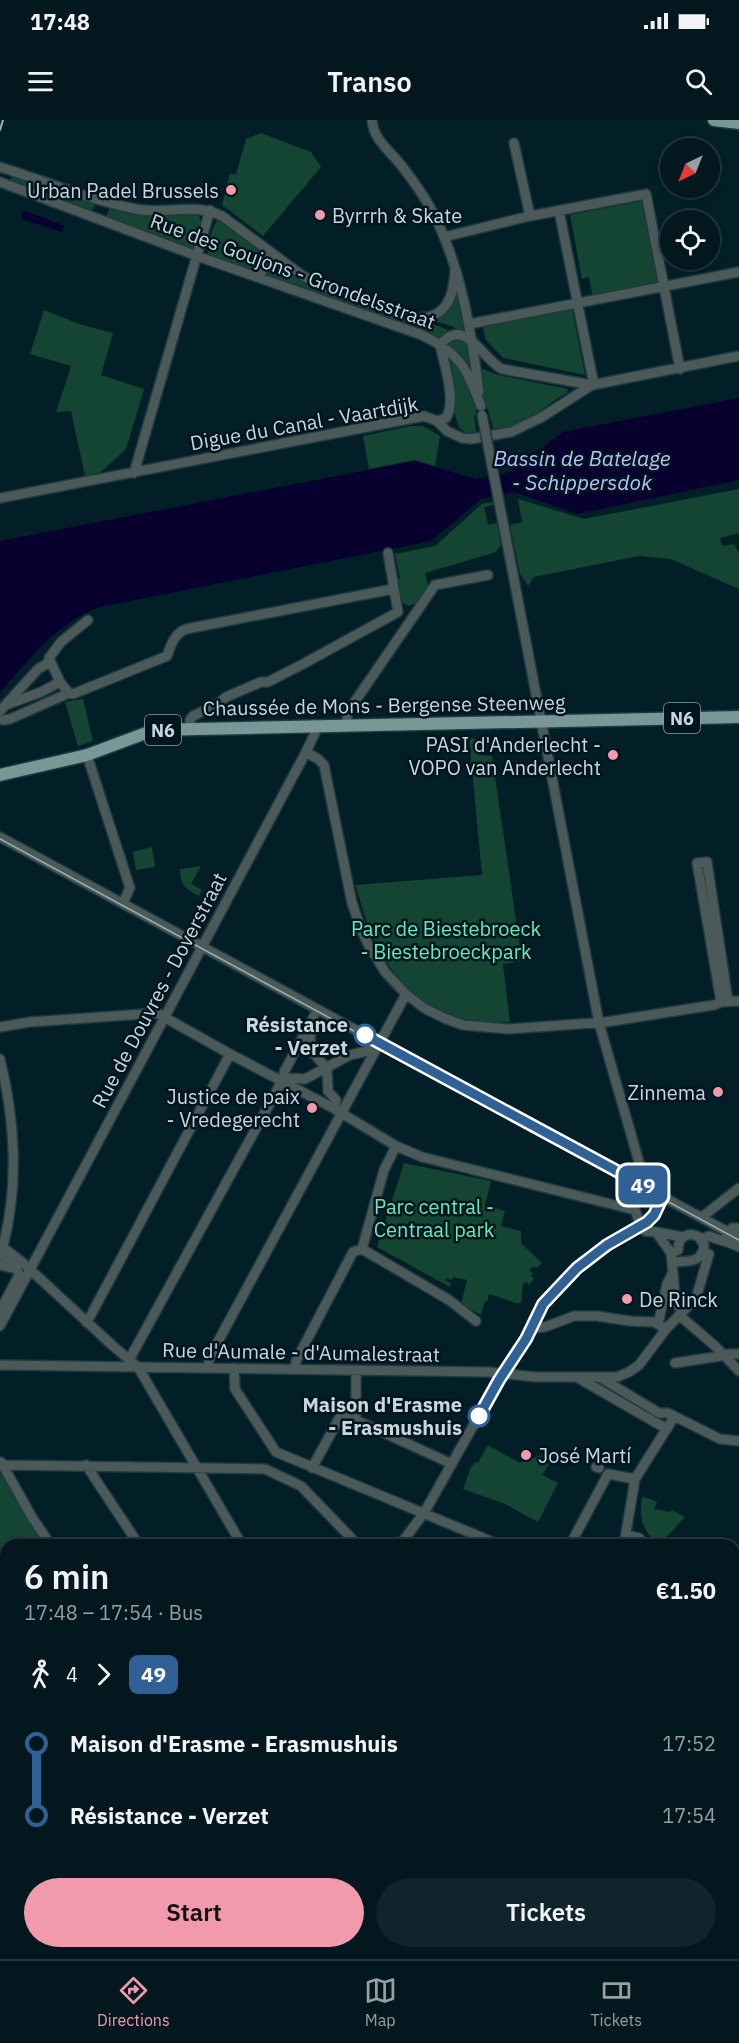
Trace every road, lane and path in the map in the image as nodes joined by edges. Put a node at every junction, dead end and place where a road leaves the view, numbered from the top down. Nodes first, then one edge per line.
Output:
1 (372, 120) edge
2 (714, 120) edge
3 (739, 123) edge
4 (514, 143) dead end
5 (3, 168) edge
6 (0, 183) edge
7 (103, 202) junction
8 (210, 210) junction
9 (559, 211) junction
10 (530, 216) junction
11 (96, 217) junction
12 (444, 237) junction
13 (271, 254) junction
14 (197, 256) junction
15 (455, 269) junction
16 (739, 272) edge
17 (259, 277) junction
18 (664, 286) junction
19 (576, 302) junction
20 (469, 324) junction
21 (471, 339) junction
22 (440, 345) junction
23 (739, 356) edge
24 (680, 369) junction
25 (593, 385) junction
26 (482, 411) junction
27 (437, 421) junction
28 (134, 473) junction
29 (0, 498) edge
30 (388, 553) dead end
31 (488, 574) dead end
32 (393, 589) junction
33 (398, 612) junction
34 (412, 618) junction
35 (88, 620) dead end
36 (50, 662) junction
37 (60, 682) junction
38 (69, 693) junction
39 (3, 712) edge
40 (739, 717) edge
41 (540, 721) junction
42 (315, 725) junction
43 (347, 725) junction
44 (191, 728) junction
45 (306, 752) junction
46 (87, 755) junction
47 (0, 775) edge
48 (0, 837) edge
49 (123, 903) junction
50 (202, 946) junction
51 (406, 994) junction
52 (739, 1001) edge
53 (724, 1002) junction
54 (165, 1017) junction
55 (599, 1023) junction
56 (333, 1026) dead end
57 (0, 1027) edge
58 (312, 1030) junction
59 (377, 1046) junction
60 (230, 1054) junction
61 (0, 1059) edge
62 (327, 1068) junction
63 (289, 1081) junction
64 (338, 1109) junction
65 (396, 1146) junction
66 (636, 1182) junction
67 (739, 1188) edge
68 (663, 1196) junction
69 (702, 1218) junction
70 (721, 1221) dead end
71 (642, 1229) junction
72 (656, 1232) junction
73 (733, 1232) edge
74 (683, 1237) junction
75 (739, 1238) edge
76 (701, 1239) junction
77 (739, 1247) edge
78 (1, 1248) edge
79 (362, 1249) junction
80 (709, 1254) dead end
81 (672, 1262) junction
82 (0, 1265) edge
83 (16, 1268) junction
84 (30, 1270) junction
85 (0, 1311) edge
86 (670, 1316) junction
87 (476, 1321) dead end
88 (86, 1322) junction
89 (0, 1326) edge
90 (532, 1329) junction
91 (113, 1346) junction
92 (739, 1353) edge
93 (129, 1360) junction
94 (673, 1364) dead end
95 (0, 1365) edge
96 (104, 1366) junction
97 (138, 1367) junction
98 (209, 1368) junction
99 (234, 1368) junction
100 (295, 1369) junction
101 (356, 1370) junction
102 (739, 1371) edge
103 (504, 1373) junction
104 (578, 1377) junction
105 (600, 1378) junction
106 (674, 1416) junction
107 (356, 1420) junction
108 (667, 1429) junction
109 (739, 1441) edge
110 (2, 1463) edge
111 (452, 1464) junction
112 (86, 1465) junction
113 (197, 1468) junction
114 (312, 1468) junction
115 (635, 1479) junction
116 (424, 1513) junction
117 (47, 1539) edge
118 (135, 1539) edge
119 (238, 1539) edge
120 (352, 1539) edge
121 (404, 1539) edge
122 (486, 1539) edge
123 (573, 1539) edge
124 (625, 1539) edge

1 - 12 street
2 - 3 main road
4 - 10 street
5 - 6 street
5 - 7 street, Rue des Goujons - Grondelsstraat
6 - 11 street, Rue des Goujons - Grondelsstraat
7 - 8 street, Rue des Goujons - Grondelsstraat
7 - 11 street
8 - 13 street, Rue des Goujons - Grondelsstraat
8 - 14 street
9 - 10 street
9 - 18 street
9 - 19 street
10 - 12 street
11 - 14 street, Rue des Goujons - Grondelsstraat
12 - 15 street
13 - 15 street, Rue des Goujons - Grondelsstraat
13 - 17 street
14 - 17 street, Rue des Goujons - Grondelsstraat
14 - 28 street
15 - 20 street
16 - 18 street
17 - 22 street, Rue des Goujons - Grondelsstraat
18 - 19 street
18 - 24 street
19 - 20 street
19 - 25 street
20 - 21 street
21 - 22 street
21 - 25 street
21 - 26 street
22 - 26 street, Rue des Goujons - Grondelsstraat
22 - 27 street
23 - 24 street, Digue du Canal - Vaartdijk
24 - 25 street, Digue du Canal - Vaartdijk
25 - 27 street, Digue du Canal - Vaartdijk
26 - 41 street, bridge
27 - 28 street, Digue du Canal - Vaartdijk
28 - 29 street, Digue du Canal - Vaartdijk
30 - 32 street
31 - 34 street
32 - 33 street
32 - 38 street
33 - 34 street
33 - 44 street
34 - 43 street
35 - 36 street
36 - 37 street
36 - 39 street
37 - 38 street
37 - 39 street
38 - 39 street
40 - 41 main road, Chaussée de Mons - Bergense Steenweg / N6
41 - 43 main road, Chaussée de Mons - Bergense Steenweg / N6
41 - 55 street
42 - 43 main road, Chaussée de Mons - Bergense Steenweg / N6
42 - 44 main road, Chaussée de Mons - Bergense Steenweg / N6
42 - 45 street, Rue de Douvres - Doverstraat
44 - 46 main road, Chaussée de Mons - Bergense Steenweg / N6
45 - 50 street, Rue de Douvres - Doverstraat
45 - 51 street
46 - 47 main road, Chaussée de Mons - Bergense Steenweg / N6
46 - 49 street
48 - 49 street
49 - 50 street
50 - 54 street, Rue de Douvres - Doverstraat
50 - 59 street
51 - 55 street
51 - 59 street
52 - 53 street
53 - 53 street
53 - 55 street
54 - 57 street
54 - 60 street
54 - 84 street, Rue de Douvres - Doverstraat
55 - 66 street
56 - 58 street
58 - 62 street
58 - 63 street
59 - 62 street
59 - 64 street
59 - 66 street
60 - 63 street
60 - 88 street
61 - 78 street
62 - 63 street
62 - 64 street
63 - 64 street
63 - 93 street
64 - 65 street
64 - 98 street
65 - 71 street
65 - 79 street
66 - 68 street
67 - 69 street
68 - 69 street
68 - 71 street
69 - 73 street
70 - 73 street
71 - 72 street
71 - 90 street
72 - 74 street
72 - 81 street
73 - 75 street
73 - 76 street
73 - 77 street
74 - 76 street
74 - 81 street
76 - 81 street
78 - 83 street
78 - 84 street
79 - 87 street
79 - 100 street
80 - 86 street
81 - 86 street
81 - 86 street
82 - 83 street
83 - 85 street
84 - 88 street
84 - 89 street, Rue de Douvres - Doverstraat
86 - 90 street
86 - 102 street
86 - 105 street, Rue d'Aumale - d'Aumalestraat
88 - 91 street
90 - 103 street
91 - 93 street
91 - 96 street
92 - 94 street
93 - 97 street
95 - 96 street, Rue d'Aumale - d'Aumalestraat
96 - 97 street, Rue d'Aumale - d'Aumalestraat
97 - 98 street, Rue d'Aumale - d'Aumalestraat
97 - 113 street
98 - 99 street, Rue d'Aumale - d'Aumalestraat
99 - 100 street, Rue d'Aumale - d'Aumalestraat
99 - 114 street
100 - 101 street, Rue d'Aumale - d'Aumalestraat
101 - 103 street, Rue d'Aumale - d'Aumalestraat
101 - 107 street
103 - 104 street, Rue d'Aumale - d'Aumalestraat
103 - 111 street
104 - 105 street, Rue d'Aumale - d'Aumalestraat
104 - 108 street
105 - 106 street
106 - 108 street
106 - 109 street
107 - 111 street
107 - 114 street
108 - 115 street
110 - 112 street
110 - 117 street
111 - 116 street
112 - 113 street
112 - 118 street
113 - 119 street
113 - 120 street
114 - 116 street
115 - 123 street
115 - 124 street
116 - 121 street
116 - 122 street

